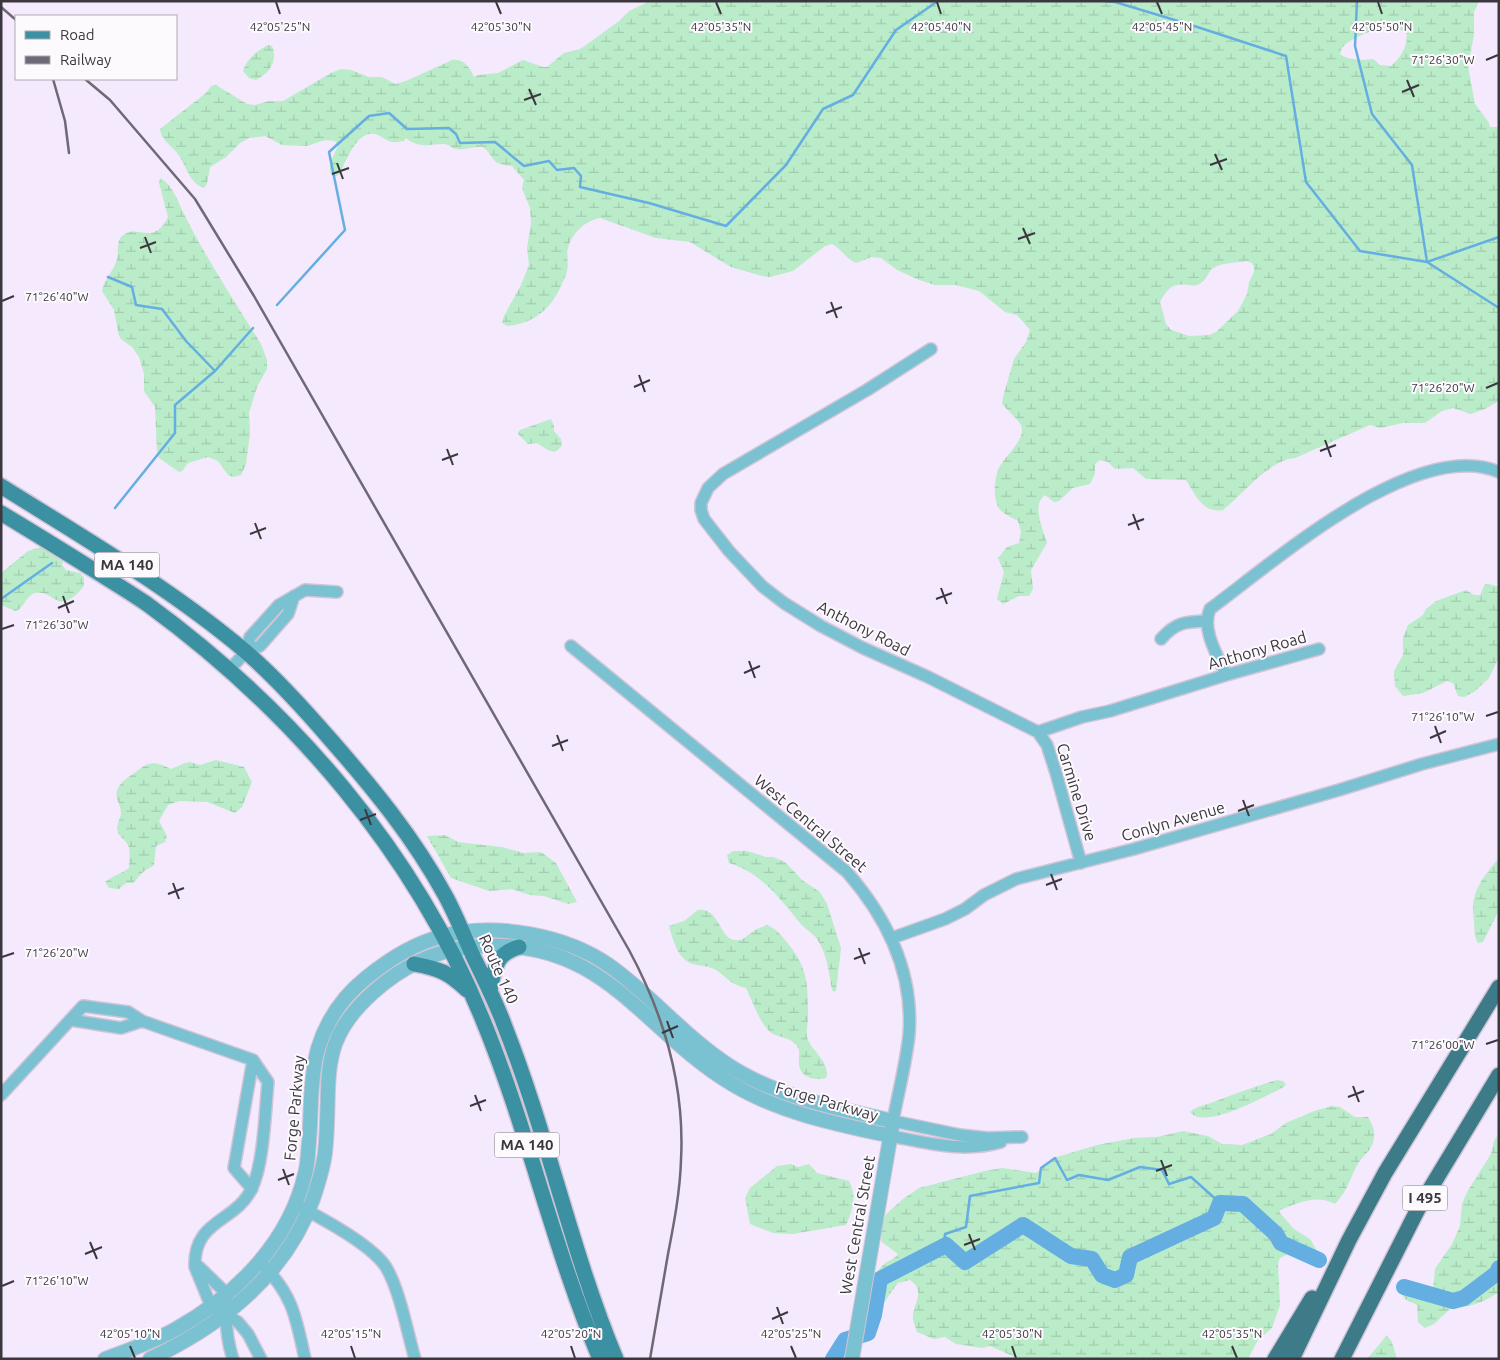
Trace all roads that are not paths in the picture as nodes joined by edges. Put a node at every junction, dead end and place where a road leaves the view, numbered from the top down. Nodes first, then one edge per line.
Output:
1 (931, 349) dead end
2 (1499, 472) edge
3 (1, 486) edge
4 (1, 513) edge
5 (337, 592) dead end
6 (1207, 621) junction
7 (1161, 639) dead end
8 (571, 646) dead end
9 (1319, 649) dead end
10 (246, 652) junction
11 (230, 669) junction
12 (1226, 675) junction
13 (1038, 732) junction
14 (1499, 744) edge
15 (1081, 864) junction
16 (463, 933) junction
17 (443, 936) junction
18 (892, 938) junction
19 (469, 947) junction
20 (519, 947) junction
21 (451, 950) junction
22 (414, 964) junction
23 (1499, 987) edge
24 (490, 990) junction
25 (474, 997) junction
26 (71, 1020) junction
27 (142, 1021) junction
28 (253, 1060) junction
29 (1499, 1075) edge
30 (1, 1095) edge
31 (893, 1121) junction
32 (890, 1136) junction
33 (252, 1189) junction
34 (302, 1208) junction
35 (1349, 1240) junction
36 (260, 1262) junction
37 (195, 1263) junction
38 (270, 1272) junction
39 (227, 1294) junction
40 (211, 1306) junction
41 (225, 1314) junction
42 (853, 1352) edge
43 (126, 1355) edge
44 (105, 1359) edge
45 (150, 1359) edge
46 (233, 1359) edge
47 (261, 1359) edge
48 (305, 1359) edge
49 (415, 1359) edge
50 (600, 1359) edge
51 (616, 1359) edge
52 (1275, 1359) edge
53 (1292, 1359) edge
54 (1343, 1359) edge

1 - 13 street, Anthony Road
2 - 6 street
3 - 10 main road, MA 140
4 - 11 main road, MA 140
5 - 10 street
6 - 7 street
6 - 12 street
8 - 18 street, West Central Street
9 - 12 street, Anthony Road
10 - 11 street
10 - 16 main road, Route 140 / MA 140
11 - 17 main road, MA 140
12 - 13 street, Anthony Road
13 - 15 street, Carmine Drive
14 - 15 street, Conlyn Avenue
15 - 18 street, Conlyn Avenue
16 - 17 street, Forge Parkway
16 - 19 main road, Route 140 / MA 140
16 - 31 street, Forge Parkway
17 - 21 main road, MA 140
17 - 34 street, Forge Parkway
18 - 31 street, West Central Street
19 - 20 street, Forge Parkway
19 - 21 street, Forge Parkway
19 - 24 main road, Route 140 / MA 140
20 - 24 main road
20 - 32 street, Forge Parkway
21 - 22 street, Forge Parkway
21 - 25 main road, MA 140
22 - 25 main road
22 - 34 street, Forge Parkway
23 - 35 highway, I 495
24 - 51 main road, Route 140 / MA 140
25 - 50 main road, MA 140
26 - 27 street
26 - 27 street
26 - 30 street
27 - 28 street
28 - 33 street
28 - 33 street
29 - 54 highway, I 495
31 - 32 street, West Central Street
31 - 32 street
32 - 42 street, West Central Street
33 - 37 street
34 - 36 street, Forge Parkway
34 - 38 street, Forge Parkway
34 - 49 street
35 - 52 highway
35 - 53 highway, I 495
36 - 38 street
36 - 39 street, Forge Parkway
37 - 39 street
37 - 40 street
38 - 41 street, Forge Parkway
38 - 48 street
39 - 40 street, Forge Parkway
39 - 41 street
40 - 41 street
40 - 43 street, Forge Parkway
41 - 45 street, Forge Parkway
41 - 46 street
41 - 47 street
43 - 44 street, Forge Parkway

